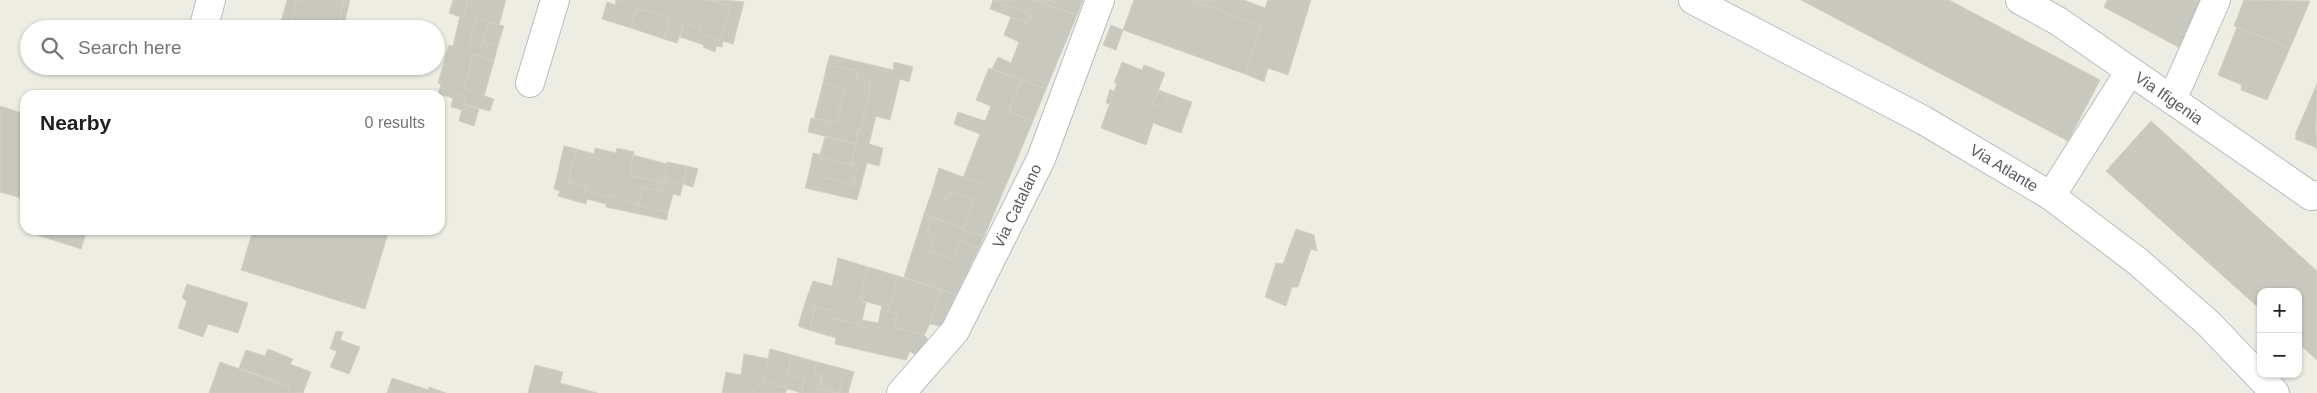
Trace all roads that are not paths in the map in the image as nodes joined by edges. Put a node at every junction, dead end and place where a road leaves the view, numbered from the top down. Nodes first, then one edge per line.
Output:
1 (211, 0) edge
2 (555, 0) edge
3 (1100, 0) edge
4 (1693, 0) edge
5 (2020, 0) edge
6 (2216, 0) edge
7 (205, 20) edge
8 (2130, 71) junction
9 (530, 83) dead end
10 (2172, 100) junction
11 (2317, 195) edge
12 (2052, 196) junction
13 (901, 393) edge
14 (2275, 393) edge

1 - 7 street
2 - 9 street
3 - 13 street, Via Catalano
4 - 12 street, Via Atlante
5 - 8 street, Via Ifigenia
6 - 10 street
8 - 10 street, Via Ifigenia
8 - 12 street
10 - 11 street, Via Ifigenia
12 - 14 street, Via Atlante

